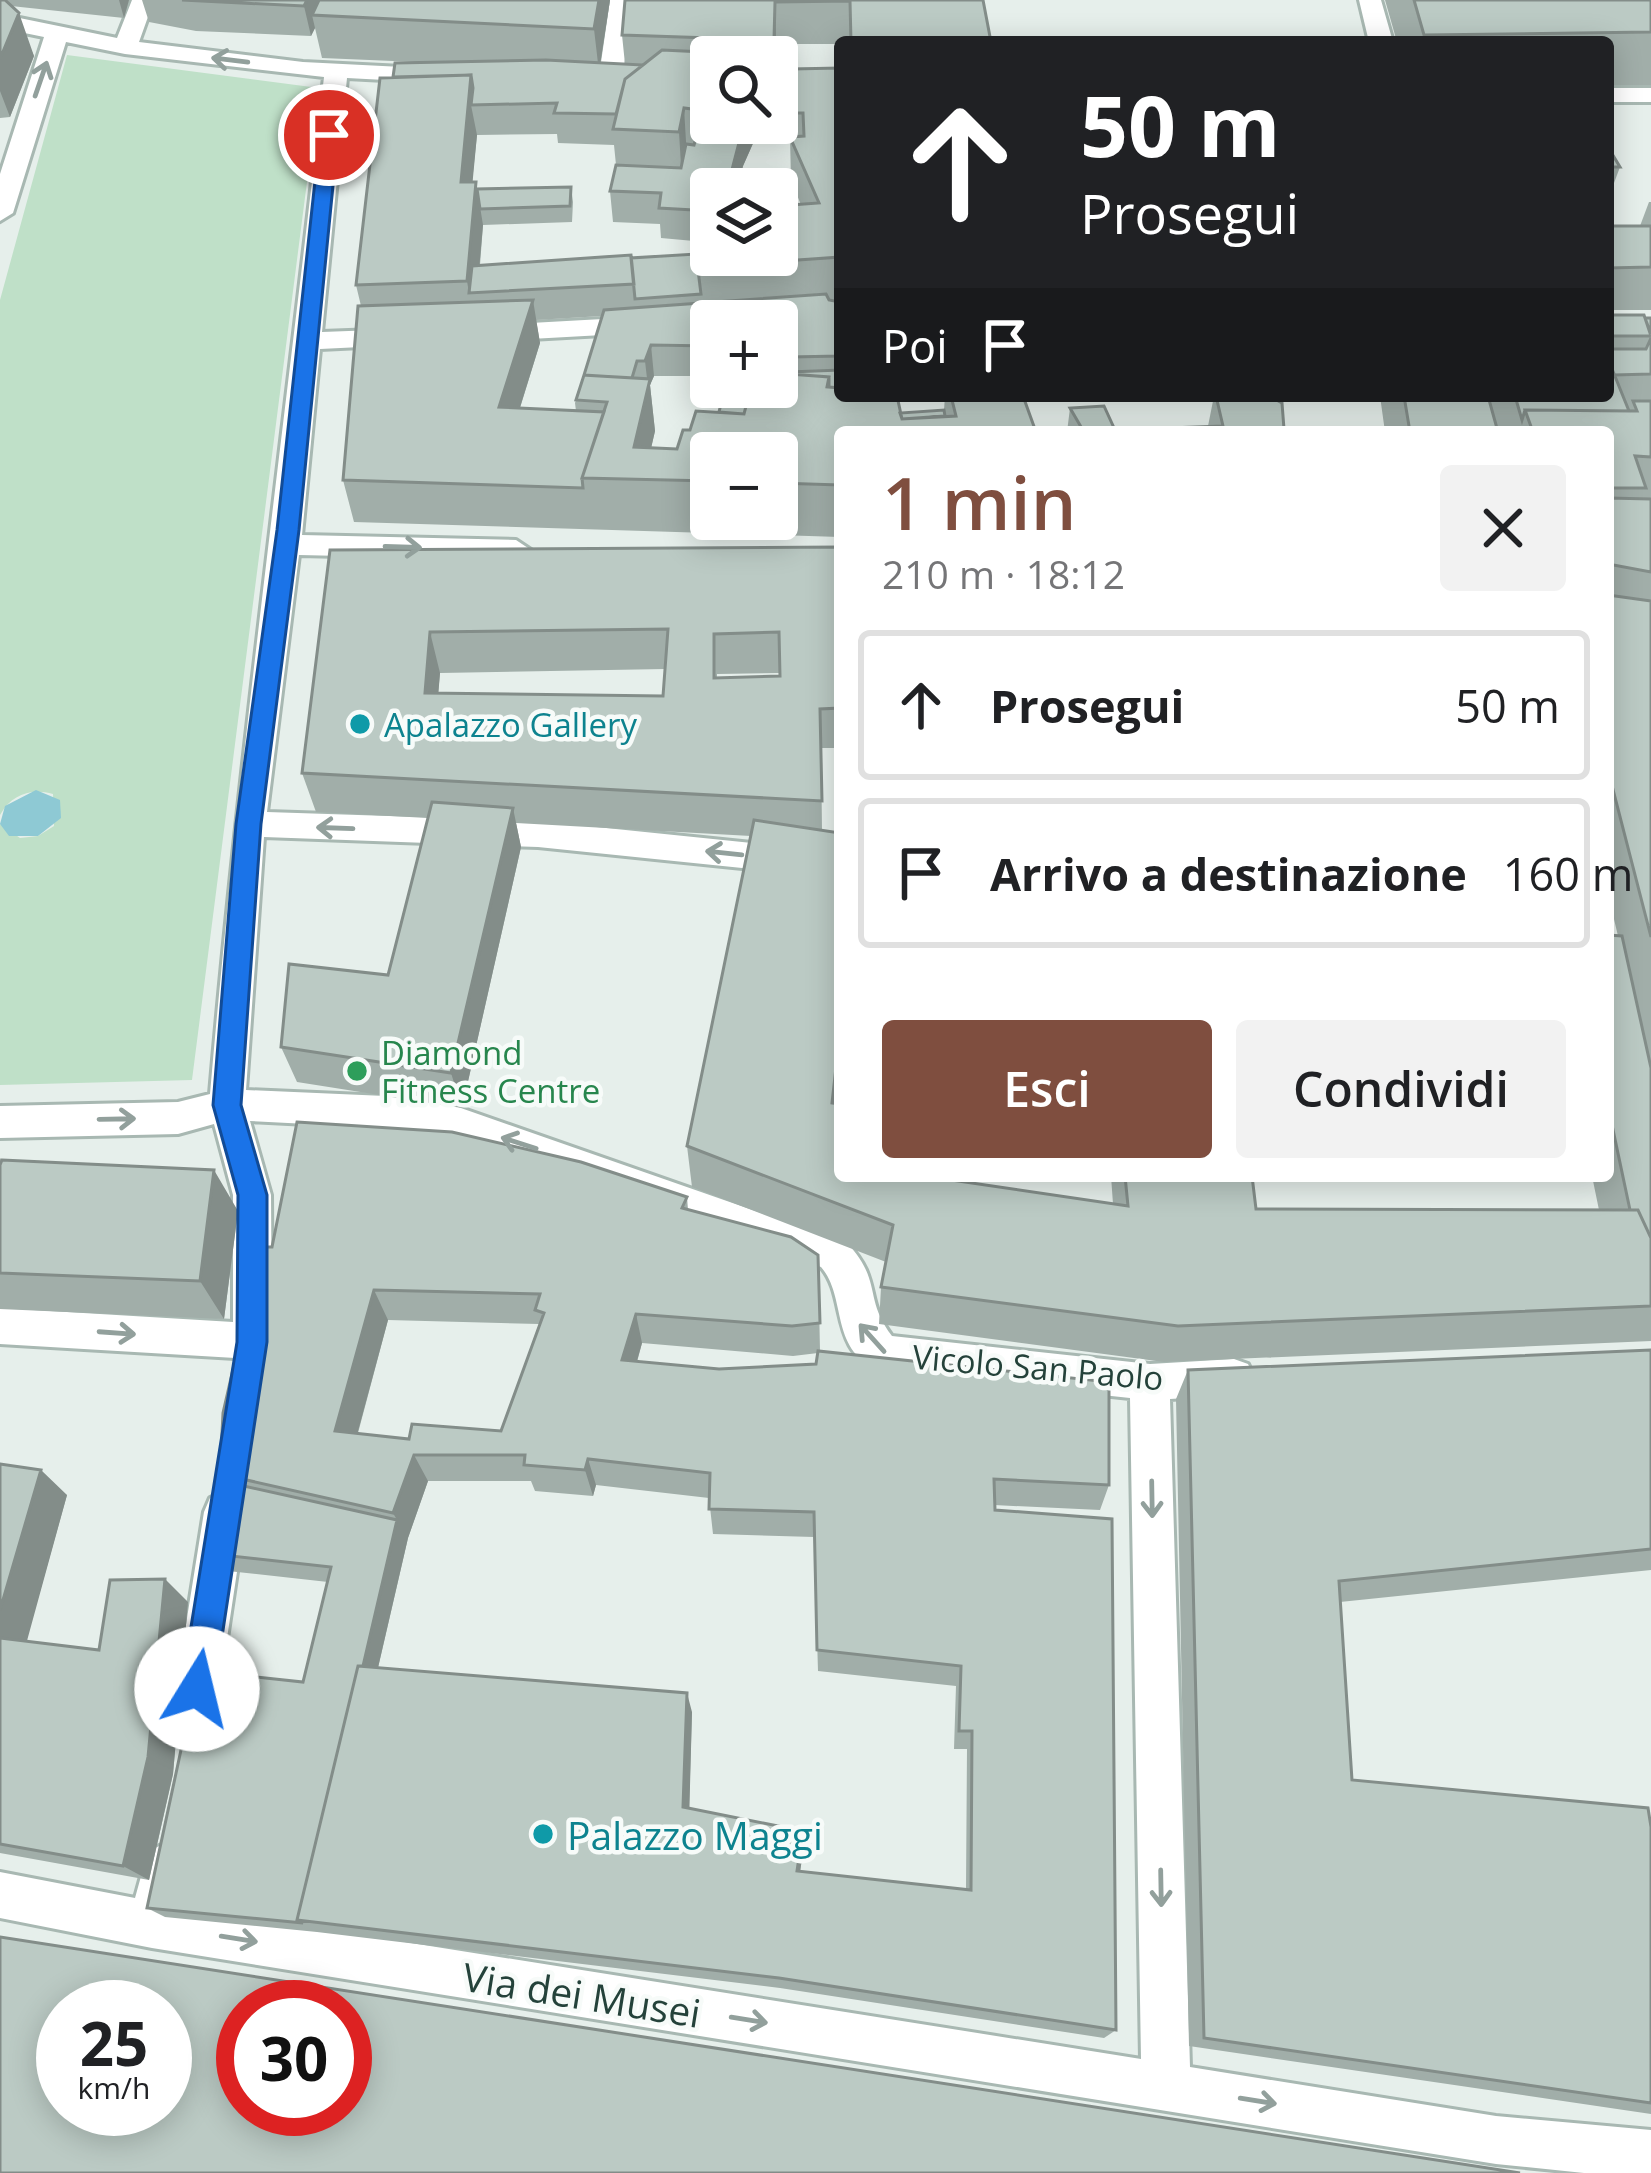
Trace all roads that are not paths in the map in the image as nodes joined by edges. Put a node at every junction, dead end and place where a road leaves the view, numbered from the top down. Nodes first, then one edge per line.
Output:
1 (143, 0) edge
2 (621, 0) edge
3 (1370, 0) edge
4 (0, 21) edge
5 (58, 33) junction
6 (1379, 36) edge
7 (125, 47) junction
8 (336, 72) junction
9 (469, 77) edge
10 (609, 82) edge
11 (798, 90) edge
12 (834, 92) edge
13 (1614, 95) edge
14 (1651, 95) edge
15 (13, 127) edge
16 (0, 213) edge
17 (690, 322) edge
18 (308, 341) junction
19 (286, 545) junction
20 (537, 551) edge
21 (249, 824) junction
22 (834, 864) edge
23 (227, 1105) junction
24 (0, 1121) edge
25 (0, 1326) edge
26 (252, 1342) junction
27 (1269, 1375) edge
28 (1150, 1382) junction
29 (245, 1387) edge
30 (230, 1479) edge
31 (187, 1753) edge
32 (174, 1819) edge
33 (0, 1895) edge
34 (152, 1925) junction
35 (1166, 2086) junction
36 (1651, 2155) edge

1 - 7 street
2 - 10 street
3 - 6 street
4 - 5 street
5 - 7 street
15 -> 5 street
8 -> 7 street
8 - 9 street
8 - 18 street
11 - 12 street
13 - 14 street
15 - 16 street
17 - 18 street
18 - 19 street
19 -> 20 street
19 - 21 street
22 -> 21 street
21 - 23 street
24 -> 23 street
23 - 26 street
28 -> 23 street, Vicolo San Paolo
25 -> 26 street
26 - 29 street
27 - 28 street, Vicolo San Paolo
28 -> 35 street
30 - 31 street
32 - 34 street
33 - 34 street, Via dei Musei
34 -> 35 street, Via dei Musei
35 -> 36 street, Via dei Musei

